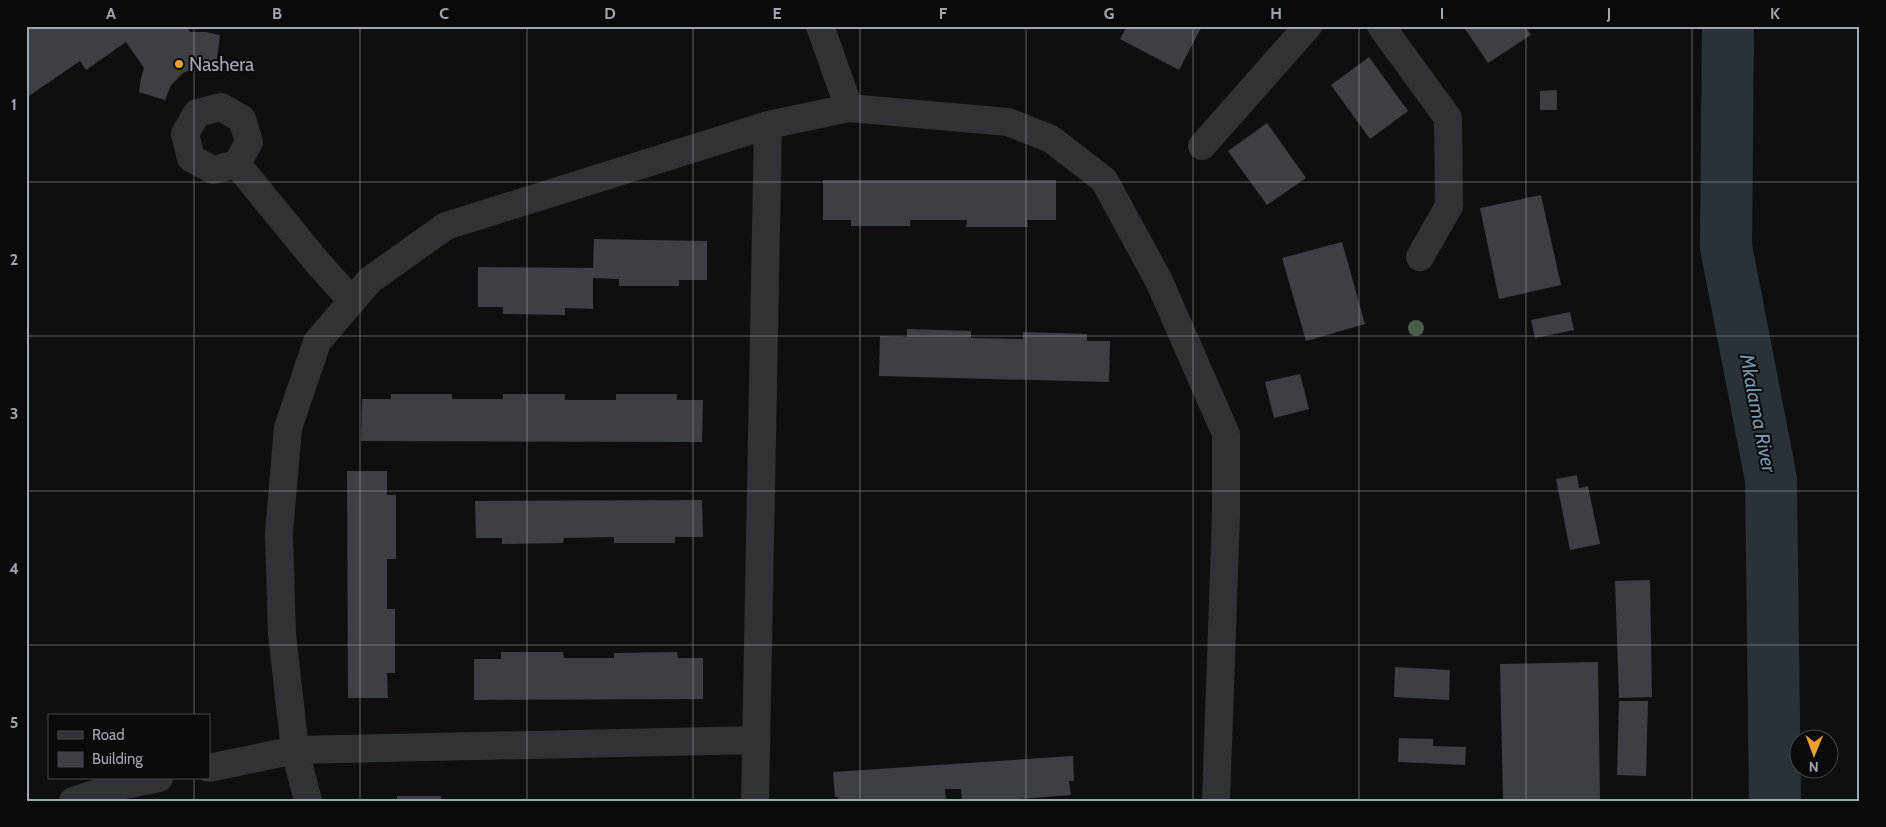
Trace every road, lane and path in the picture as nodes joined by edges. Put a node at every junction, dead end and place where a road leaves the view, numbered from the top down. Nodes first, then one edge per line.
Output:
1 (820, 26) edge
2 (1308, 26) edge
3 (1381, 26) edge
4 (848, 108) junction
5 (768, 125) junction
6 (1202, 146) dead end
7 (237, 164) dead end
8 (1420, 256) dead end
9 (352, 301) junction
10 (756, 740) junction
11 (295, 750) junction
12 (210, 768) edge
13 (150, 780) edge
14 (73, 801) edge
15 (308, 801) edge
16 (755, 801) edge
17 (1216, 801) edge

1 - 4 street
2 - 6 street
3 - 8 street
4 - 5 street
4 - 17 street
5 - 9 street
5 - 10 street
7 - 9 street
9 - 11 street
10 - 11 street
10 - 16 street
11 - 12 street
11 - 15 street
13 - 14 street

